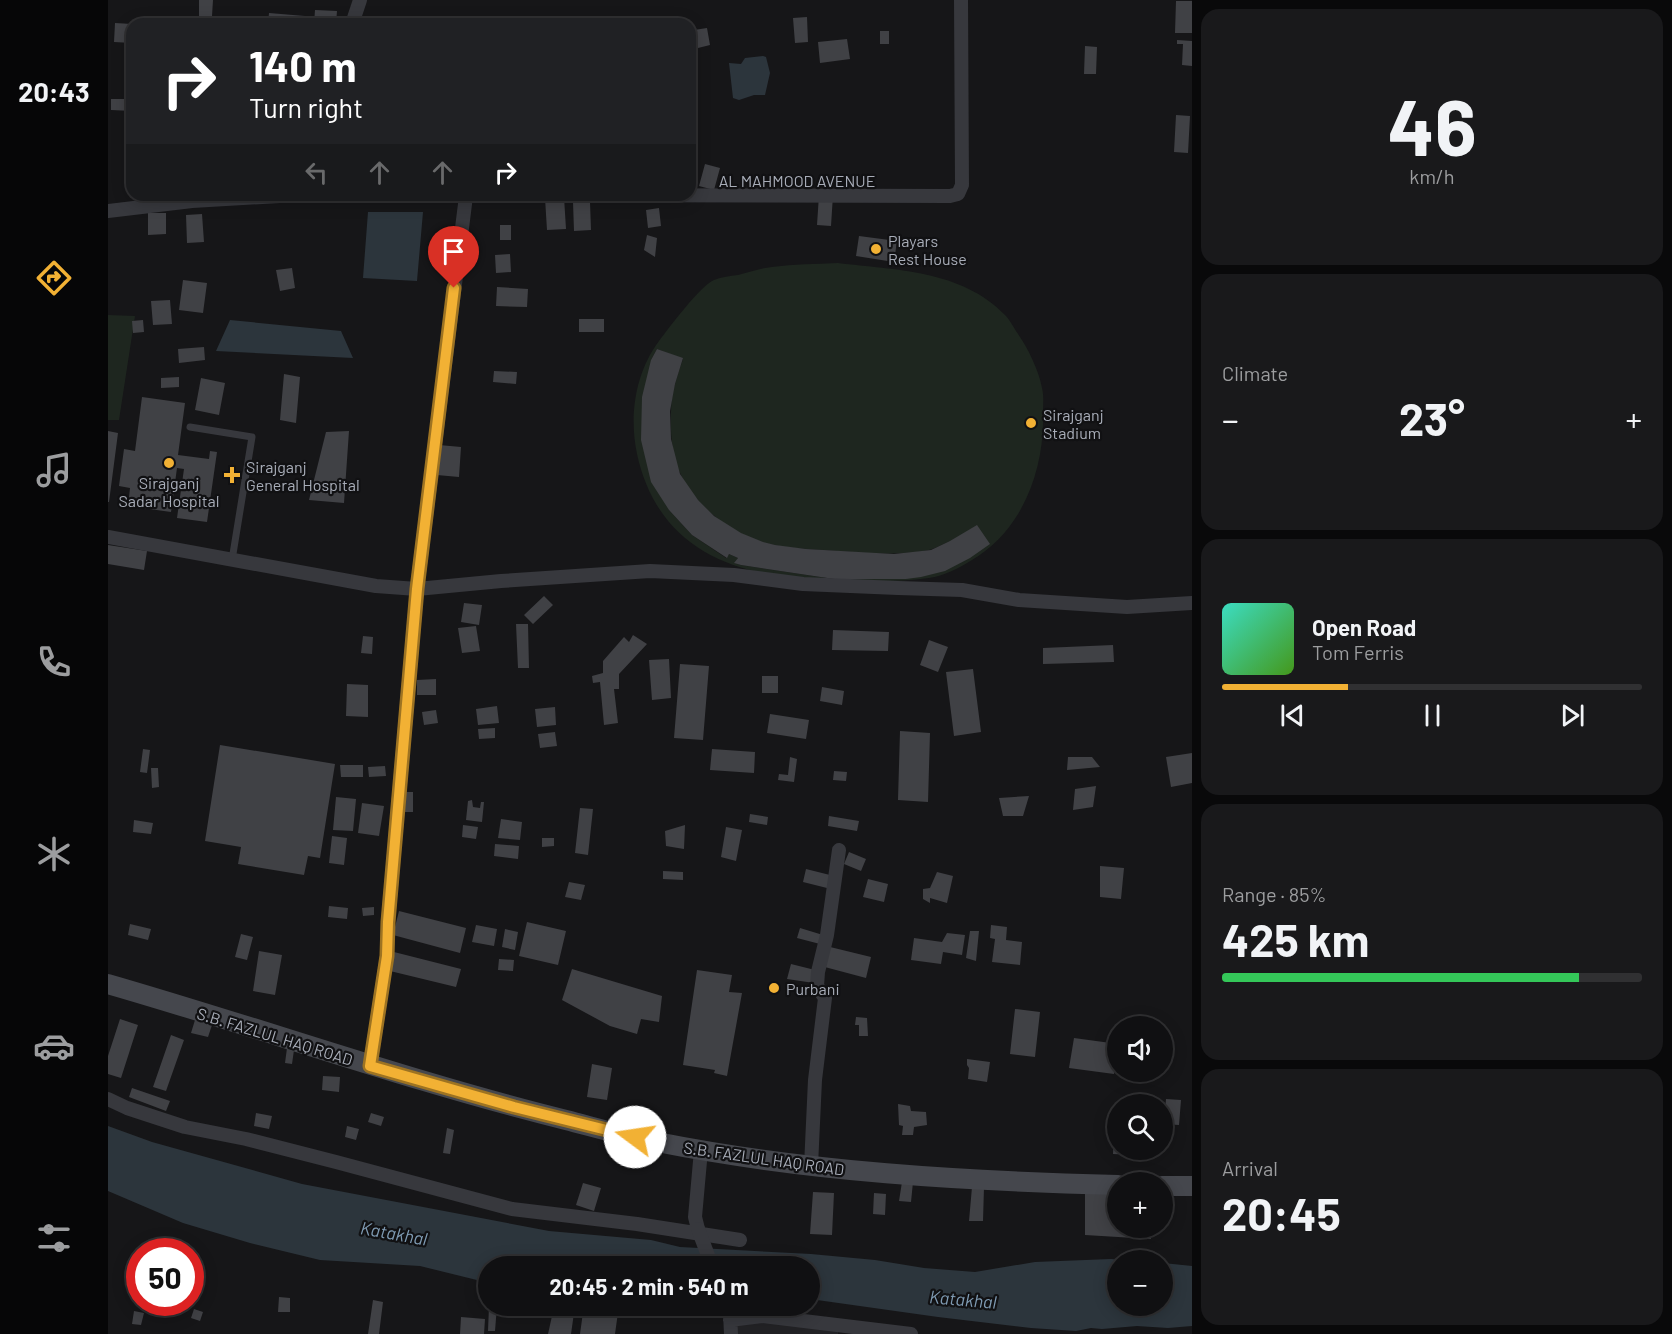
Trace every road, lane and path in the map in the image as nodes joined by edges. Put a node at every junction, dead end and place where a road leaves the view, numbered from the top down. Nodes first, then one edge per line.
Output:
1 (360, 0) edge
2 (962, 0) edge
3 (354, 18) edge
4 (696, 195) edge
5 (192, 201) edge
6 (459, 201) edge
7 (108, 211) edge
8 (190, 427) dead end
9 (108, 537) edge
10 (232, 560) junction
11 (417, 589) junction
12 (1192, 603) edge
13 (840, 850) dead end
14 (108, 984) edge
15 (370, 1066) junction
16 (108, 1100) edge
17 (701, 1150) junction
18 (811, 1166) junction
19 (1107, 1185) edge
20 (1173, 1186) edge
21 (1192, 1186) edge
22 (740, 1240) dead end
23 (708, 1256) edge
24 (729, 1318) edge
25 (911, 1334) edge

1 - 3 street
2 - 4 street, AL MAHMOOD AVENUE
5 - 7 street
6 - 11 street
8 - 10 lane
9 - 10 street
10 - 11 street
11 - 12 street
11 - 15 street
13 - 18 street
14 - 15 main road, S.B. FAZLUL HAQ ROAD
15 - 17 main road, S.B. FAZLUL HAQ ROAD
16 - 22 street
17 - 18 main road, S.B. FAZLUL HAQ ROAD
17 - 23 street, bridge
18 - 19 main road, S.B. FAZLUL HAQ ROAD
20 - 21 main road
24 - 25 street

